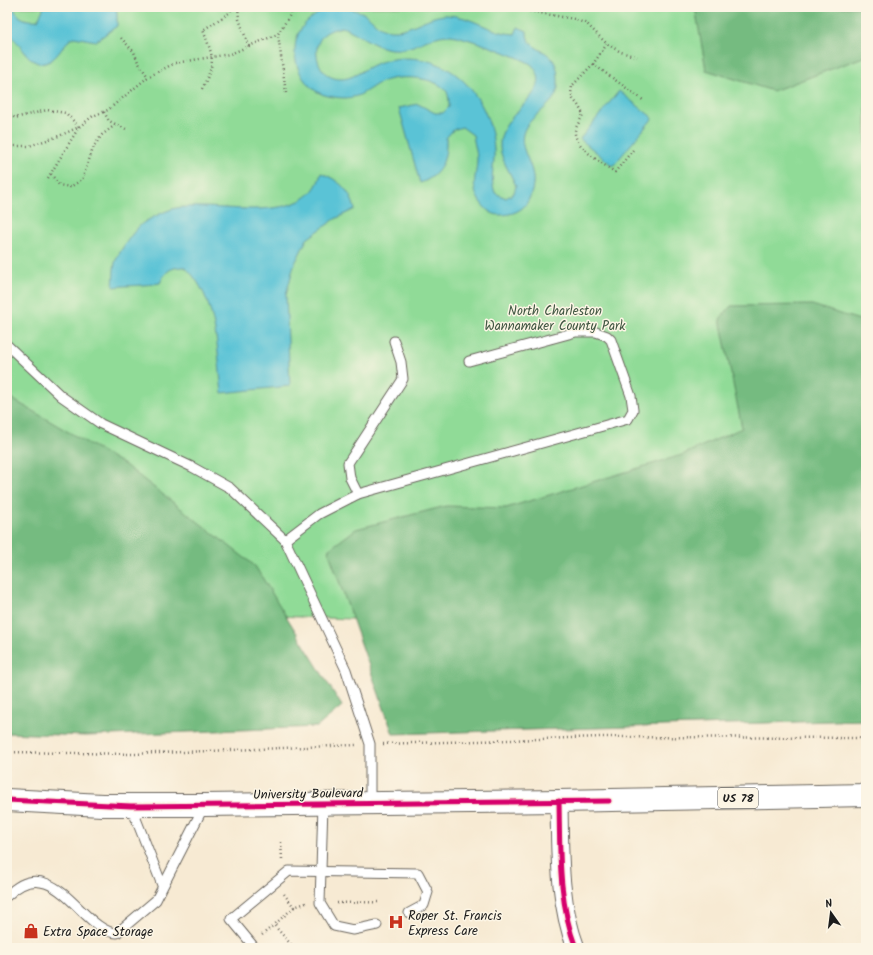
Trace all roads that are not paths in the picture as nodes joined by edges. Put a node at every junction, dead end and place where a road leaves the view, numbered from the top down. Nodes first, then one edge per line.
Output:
1 (394, 341) dead end
2 (7, 345) edge
3 (469, 361) dead end
4 (358, 494) junction
5 (285, 540) junction
6 (866, 795) edge
7 (7, 800) edge
8 (559, 802) junction
9 (370, 803) junction
10 (323, 804) junction
11 (204, 805) junction
12 (131, 806) junction
13 (321, 872) junction
14 (162, 885) junction
15 (7, 896) edge
16 (409, 912) dead end
17 (377, 925) dead end
18 (255, 948) edge
19 (576, 948) edge

1 - 4 lane
2 - 5 lane
3 - 4 lane
4 - 5 lane
5 - 9 lane
6 - 8 main road, University Boulevard / US 78
7 - 12 main road, University Boulevard / US 78
8 - 9 main road, University Boulevard / US 78
8 - 19 street
9 - 10 main road, University Boulevard / US 78
10 - 11 main road, University Boulevard / US 78
10 - 13 lane
11 - 12 main road, University Boulevard / US 78
11 - 14 lane
12 - 14 lane
13 - 16 lane
13 - 17 lane
13 - 18 lane
14 - 15 lane

